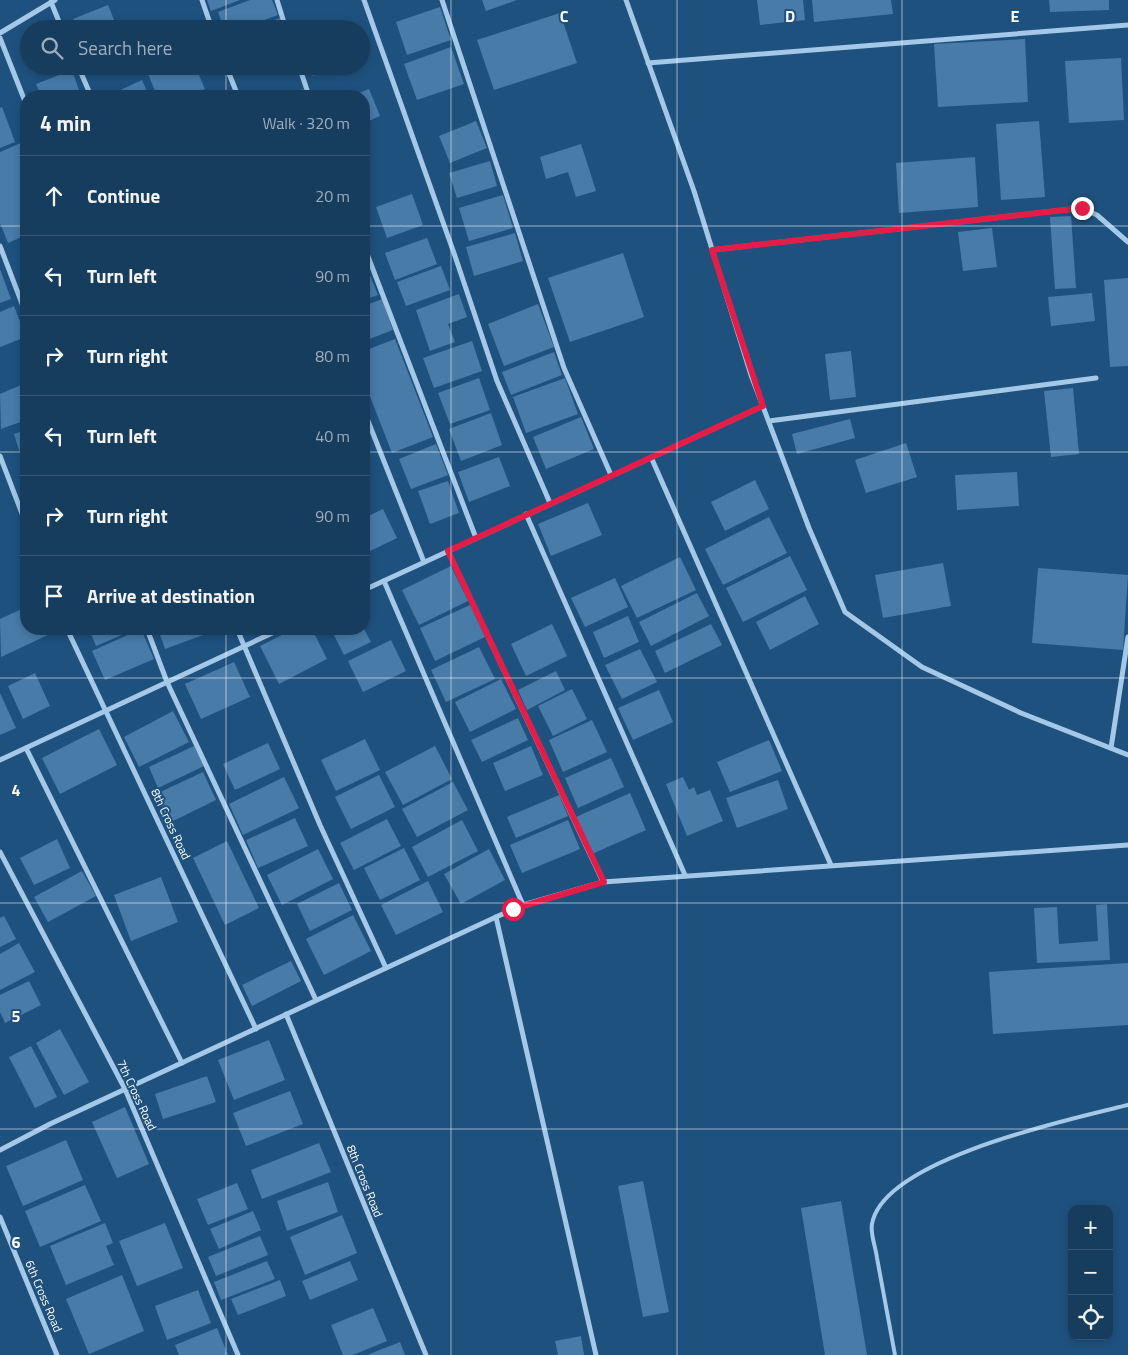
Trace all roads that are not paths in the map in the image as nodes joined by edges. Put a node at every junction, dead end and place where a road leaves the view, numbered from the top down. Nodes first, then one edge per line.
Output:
1 (202, 0) edge
2 (277, 0) edge
3 (364, 0) edge
4 (442, 0) edge
5 (626, 0) edge
6 (53, 1) edge
7 (22, 20) edge
8 (59, 20) edge
9 (209, 20) edge
10 (283, 20) edge
11 (20, 21) edge
12 (1128, 25) edge
13 (0, 33) edge
14 (0, 38) edge
15 (648, 63) junction
16 (82, 75) edge
17 (230, 75) edge
18 (302, 75) edge
19 (20, 90) edge
20 (88, 90) edge
21 (236, 90) edge
22 (307, 90) edge
23 (1128, 242) edge
24 (0, 246) edge
25 (712, 250) junction
26 (370, 262) edge
27 (20, 298) edge
28 (1096, 378) dead end
29 (763, 406) junction
30 (769, 421) junction
31 (370, 426) edge
32 (0, 456) edge
33 (651, 457) junction
34 (611, 475) junction
35 (550, 503) junction
36 (20, 508) edge
37 (526, 514) junction
38 (476, 538) junction
39 (448, 551) junction
40 (424, 562) junction
41 (384, 581) junction
42 (370, 587) edge
43 (71, 635) edge
44 (148, 635) edge
45 (239, 635) edge
46 (268, 635) edge
47 (1128, 637) edge
48 (244, 646) junction
49 (167, 682) junction
50 (106, 710) junction
51 (26, 748) junction
52 (1111, 748) junction
53 (1128, 755) edge
54 (0, 760) edge
55 (1128, 845) edge
56 (0, 852) edge
57 (831, 865) junction
58 (686, 875) junction
59 (604, 882) junction
60 (523, 905) junction
61 (496, 917) junction
62 (386, 968) junction
63 (316, 1000) junction
64 (286, 1014) junction
65 (256, 1029) junction
66 (182, 1063) junction
67 (125, 1089) junction
68 (1128, 1105) edge
69 (0, 1150) edge
70 (0, 1217) edge
71 (57, 1355) edge
72 (238, 1355) edge
73 (426, 1355) edge
74 (596, 1355) edge
75 (895, 1355) edge

1 - 9 street
2 - 10 street
3 - 35 street
4 - 34 street
5 - 15 street
6 - 7 street
6 - 8 street
11 - 13 street
12 - 15 street
14 - 19 street
15 - 25 street
16 - 20 street
17 - 21 street
18 - 22 street
23 - 25 street
24 - 27 street
25 - 29 street
26 - 38 street
28 - 30 street
29 - 30 street
29 - 33 street
30 - 52 street
31 - 40 street
32 - 36 street
33 - 34 street
33 - 57 street
34 - 35 street
35 - 37 street
37 - 38 street
37 - 58 street
38 - 39 street
39 - 40 street
39 - 59 street
40 - 41 street
41 - 42 street
41 - 60 street
43 - 50 street, 8th Cross Road
44 - 49 street
45 - 48 street
46 - 48 street
47 - 52 street
48 - 49 street
48 - 62 street
49 - 50 street
49 - 63 street
50 - 51 street
50 - 65 street, 8th Cross Road
51 - 54 street
51 - 66 street
52 - 53 street
55 - 57 street
56 - 67 street, 7th Cross Road
57 - 58 street
58 - 59 street
59 - 60 street
60 - 61 street
61 - 62 street
61 - 74 street
62 - 63 street
63 - 64 street
64 - 65 street
64 - 73 street, 8th Cross Road
65 - 66 street
66 - 67 street
67 - 69 street
67 - 72 street, 7th Cross Road
68 - 75 lane
70 - 71 street, 6th Cross Road

